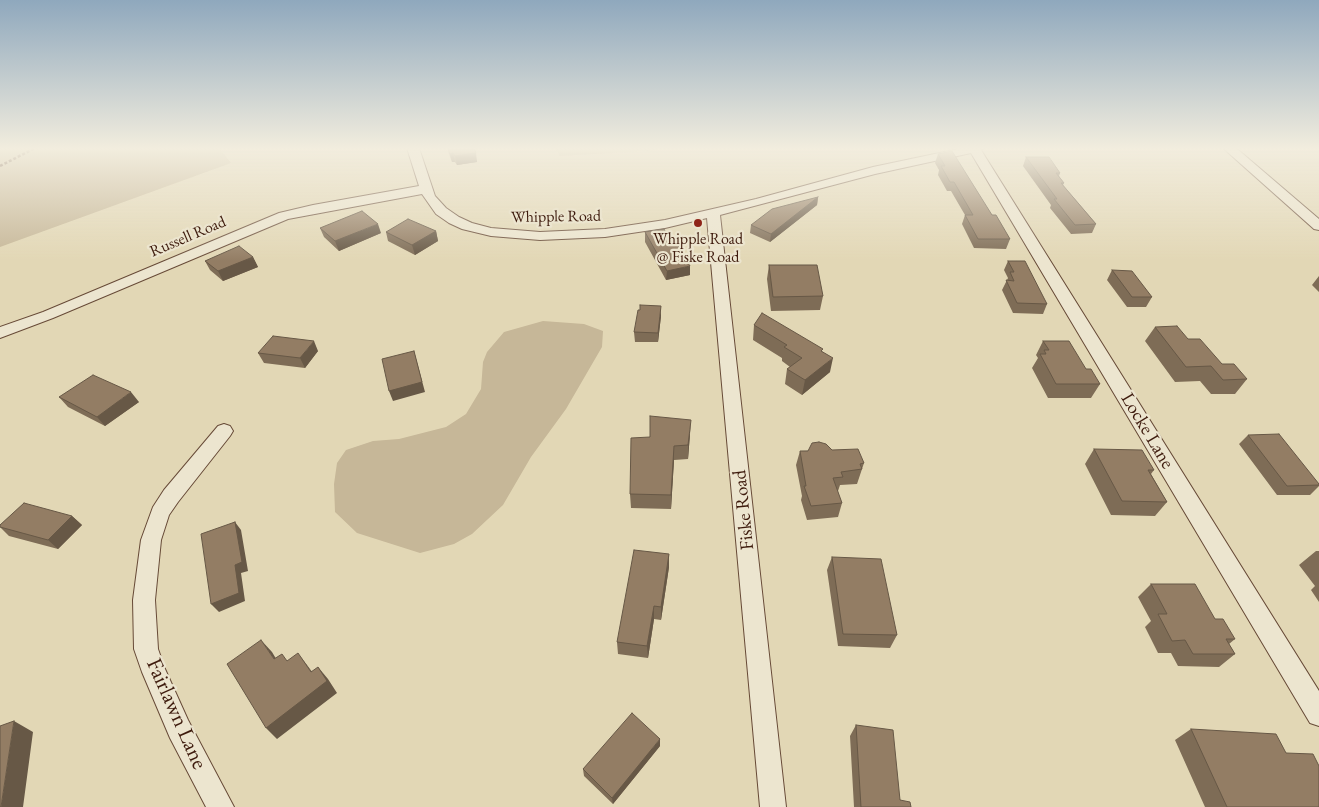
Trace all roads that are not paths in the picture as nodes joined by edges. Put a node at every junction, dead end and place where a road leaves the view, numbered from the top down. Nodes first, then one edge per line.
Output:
1 (425, 186) edge
2 (817, 186) edge
3 (998, 186) edge
4 (1273, 186) edge
5 (426, 189) junction
6 (713, 213) junction
7 (1319, 226) edge
8 (0, 333) edge
9 (224, 431) dead end
10 (1319, 714) edge
11 (220, 807) edge
12 (773, 807) edge

1 - 5 street, Whipple Road
2 - 6 street, Whipple Road
3 - 10 street, Locke Lane
4 - 7 street
5 - 6 street, Whipple Road
5 - 8 street, Russell Road
6 - 12 street, Fiske Road
9 - 11 street, Fairlawn Lane

